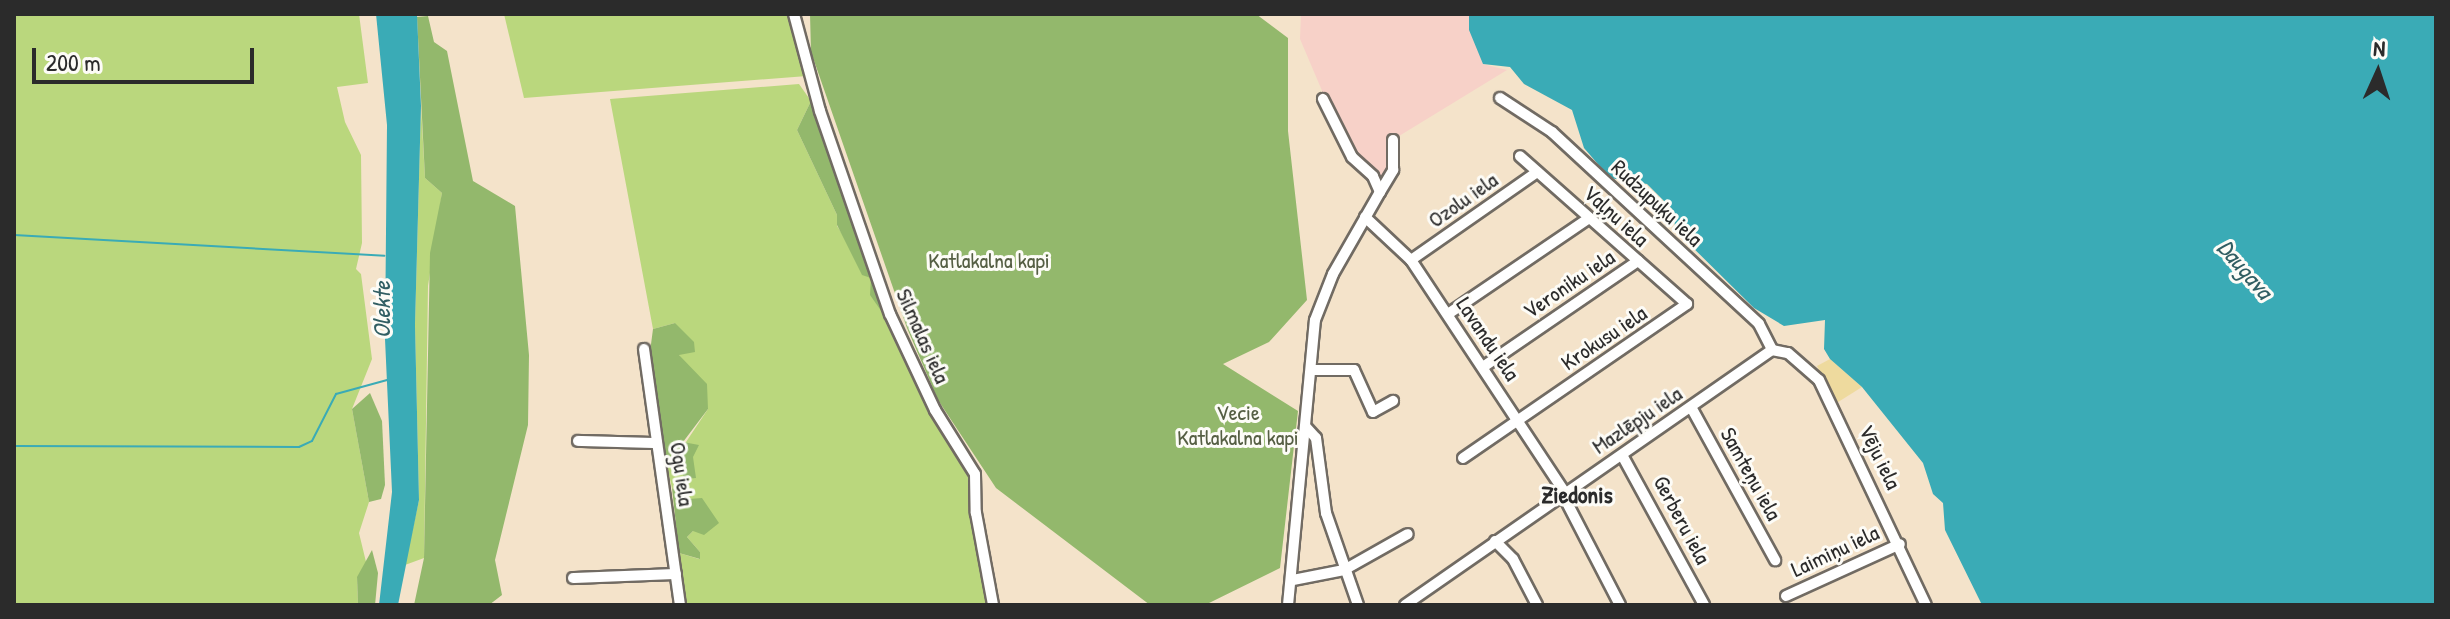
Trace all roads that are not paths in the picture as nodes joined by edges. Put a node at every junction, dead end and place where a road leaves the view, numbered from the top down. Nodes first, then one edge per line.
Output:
1 (794, 14) edge
2 (1500, 98) dead end
3 (1323, 99) dead end
4 (1393, 140) dead end
5 (1520, 156) dead end
6 (1537, 172) junction
7 (1380, 192) junction
8 (1365, 217) junction
9 (1589, 218) junction
10 (1411, 260) junction
11 (1638, 261) junction
12 (1687, 304) joint
13 (1448, 314) junction
14 (644, 349) dead end
15 (1772, 350) junction
16 (1483, 367) junction
17 (1311, 370) junction
18 (1393, 401) dead end
19 (1691, 407) junction
20 (1517, 420) junction
21 (1306, 427) junction
22 (578, 441) dead end
23 (657, 443) junction
24 (1622, 455) junction
25 (1463, 458) dead end
26 (1564, 494) junction
27 (1408, 534) dead end
28 (1495, 541) junction
29 (1900, 544) junction
30 (1775, 560) dead end
31 (1344, 570) junction
32 (676, 574) junction
33 (573, 578) dead end
34 (1293, 580) junction
35 (1419, 594) junction
36 (1786, 596) dead end
37 (680, 605) edge
38 (993, 605) edge
39 (1288, 605) edge
40 (1358, 605) edge
41 (1405, 605) edge
42 (1426, 605) edge
43 (1537, 605) edge
44 (1620, 605) edge
45 (1704, 605) edge
46 (1926, 605) edge

1 - 38 street, Silmalas iela
2 - 15 street, Rudzupuķu iela
3 - 7 street
4 - 7 street
5 - 6 street, Vaļņu iela
6 - 9 street, Vaļņu iela
6 - 10 street, Ozolu iela
7 - 8 street
8 - 10 street, Lavandu iela
8 - 17 street
9 - 11 street, Vaļņu iela
9 - 13 street
10 - 13 street, Lavandu iela
11 - 12 street, Vaļņu iela
11 - 16 street, Veroniku iela
12 - 20 street, Krokusu iela
13 - 16 street, Lavandu iela
14 - 23 street, Ogu iela
15 - 19 street, Mazlēpju iela
15 - 29 street, Vēju iela
16 - 20 street, Lavandu iela
17 - 18 street
17 - 21 street
19 - 24 street, Mazlēpju iela
19 - 30 street, Samteņu iela
20 - 25 street, Krokusu iela
20 - 26 street, Lavandu iela
21 - 31 street
21 - 34 street
22 - 23 street
23 - 32 street, Ogu iela
24 - 26 street, Mazlēpju iela
24 - 45 street, Gerberu iela
26 - 28 street, Mazlēpju iela
26 - 44 street, Lavandu iela
27 - 31 street
28 - 35 street, Mazlēpju iela
28 - 43 street
29 - 36 street, Laimiņu iela
29 - 46 street, Vēju iela
31 - 34 street
31 - 40 street
32 - 33 street
32 - 37 street, Ogu iela
34 - 39 street
35 - 41 street, Mazlēpju iela
35 - 42 street

